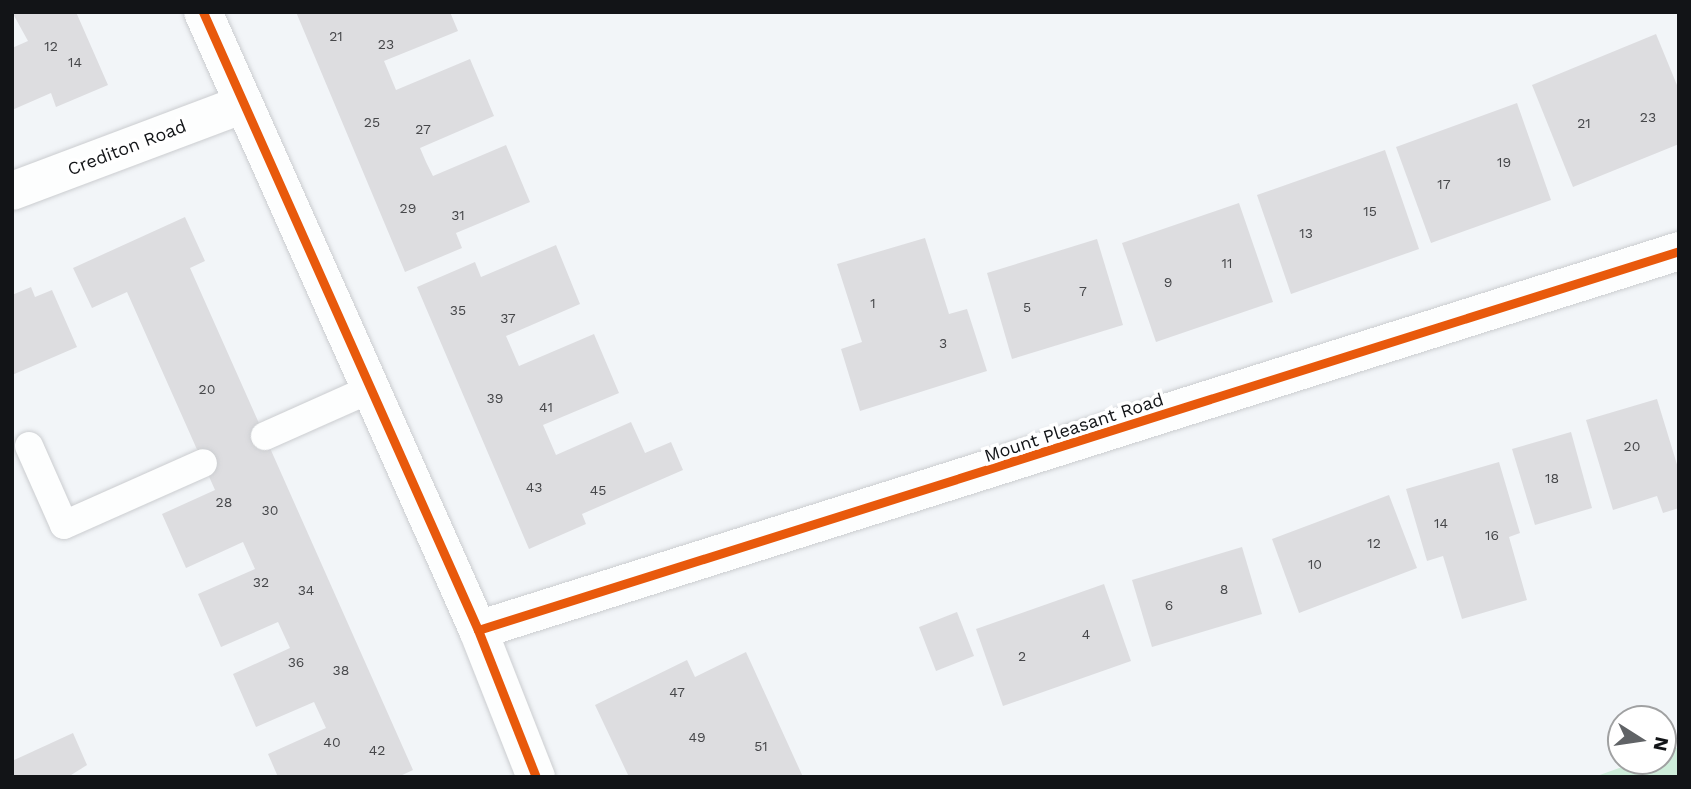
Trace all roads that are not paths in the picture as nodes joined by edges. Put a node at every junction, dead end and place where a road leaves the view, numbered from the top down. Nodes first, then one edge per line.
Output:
1 (203, 12) edge
2 (241, 105) junction
3 (12, 191) edge
4 (1679, 251) edge
5 (366, 391) junction
6 (265, 436) dead end
7 (29, 446) dead end
8 (203, 463) dead end
9 (478, 630) junction
10 (536, 777) edge

1 - 2 street
2 - 3 street, Crediton Road
2 - 5 street
4 - 9 street, Mount Pleasant Road
5 - 6 lane
5 - 9 street
7 - 8 lane
9 - 10 street

